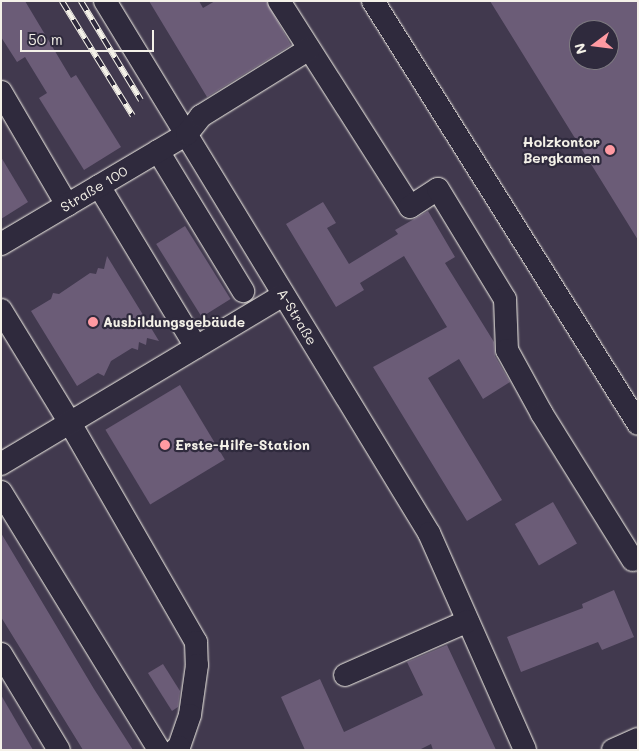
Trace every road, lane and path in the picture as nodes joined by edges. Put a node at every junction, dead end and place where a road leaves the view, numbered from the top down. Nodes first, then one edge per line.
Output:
1 (105, 1) edge
2 (279, 1) edge
3 (373, 1) edge
4 (309, 49) junction
5 (1, 92) edge
6 (187, 134) junction
7 (158, 151) junction
8 (99, 186) junction
9 (67, 205) junction
10 (1, 244) edge
11 (244, 291) dead end
12 (284, 295) junction
13 (1, 310) edge
14 (196, 347) junction
15 (70, 423) junction
16 (638, 424) edge
17 (1, 464) edge
18 (1, 492) edge
19 (634, 560) dead end
20 (472, 631) junction
21 (1, 654) edge
22 (345, 676) dead end
23 (638, 739) edge
24 (59, 750) edge
25 (159, 750) edge
26 (175, 750) edge
27 (525, 750) edge
28 (614, 750) edge

1 - 6 street, A-Straße
2 - 4 street
3 - 16 street
4 - 6 street, Straße 100
4 - 19 street
5 - 9 street
6 - 7 street, Straße 100
6 - 12 street, A-Straße
7 - 8 street, Straße 100
7 - 11 street
8 - 9 street, Straße 100
8 - 14 street
9 - 10 street, Straße 100
12 - 14 street
12 - 20 street, A-Straße
13 - 15 street
14 - 15 street
15 - 17 street
15 - 26 street
18 - 25 street
20 - 22 street
20 - 27 street, A-Straße
21 - 24 street
23 - 28 street

